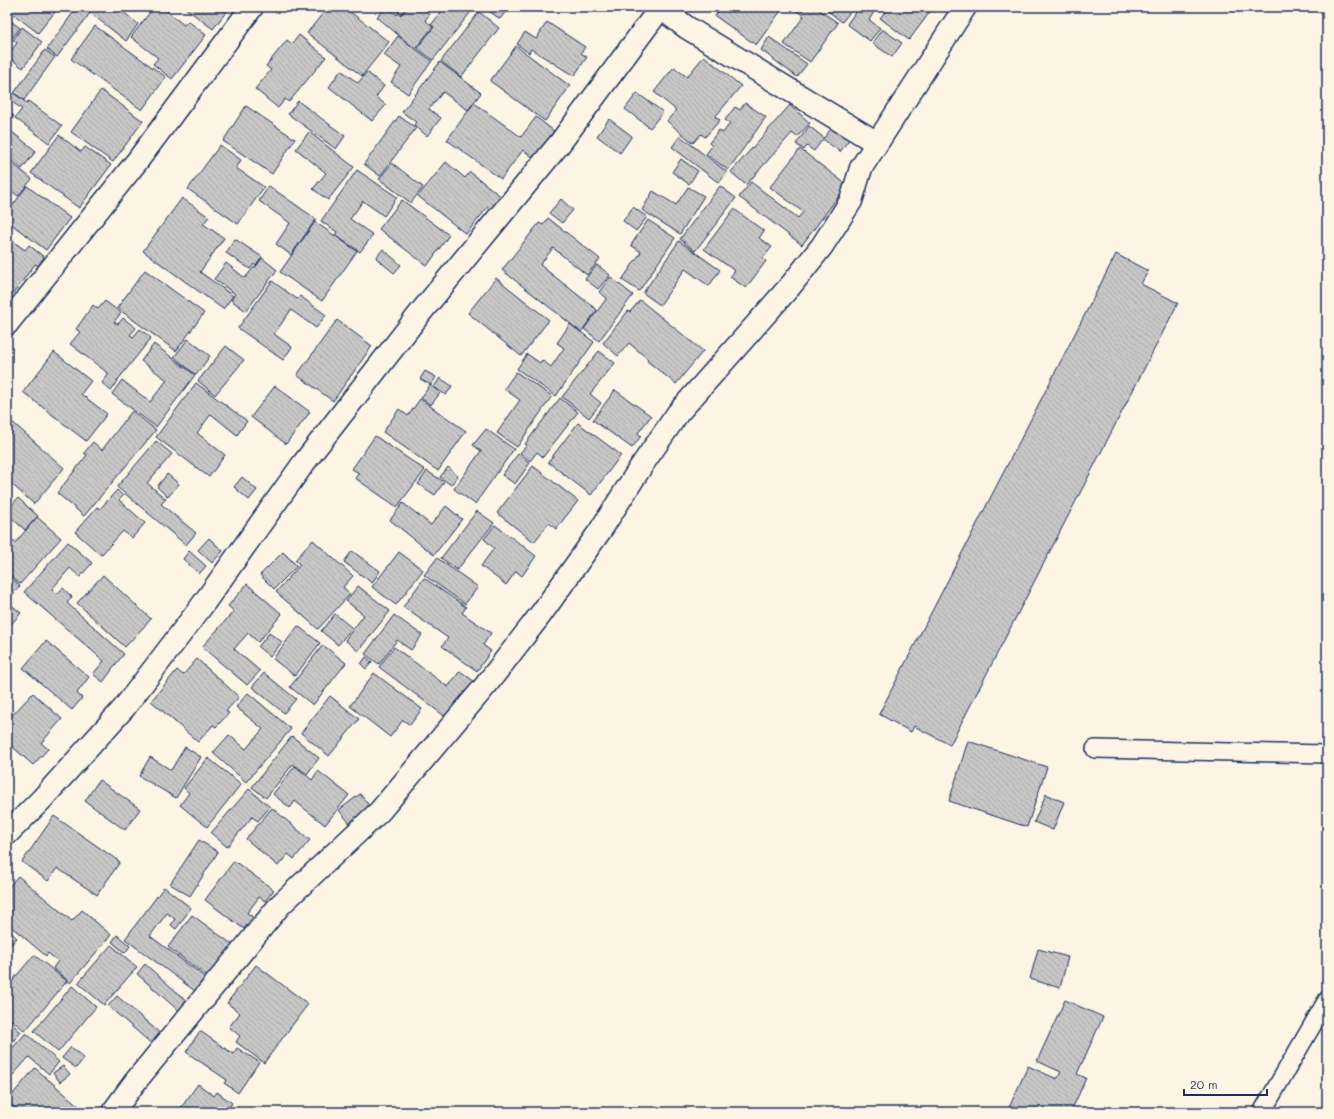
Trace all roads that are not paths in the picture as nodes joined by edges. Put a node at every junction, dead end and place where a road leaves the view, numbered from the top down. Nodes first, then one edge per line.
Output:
1 (252, 7) edge
2 (965, 7) edge
3 (661, 8) edge
4 (877, 143) junction
5 (7, 324) edge
6 (1095, 749) dead end
7 (1327, 754) edge
8 (7, 834) edge
9 (1327, 1000) edge
10 (113, 1112) edge
11 (1262, 1112) edge

1 - 5 street
2 - 4 street
3 - 4 street
3 - 8 street
4 - 10 street
6 - 7 lane
9 - 11 lane

